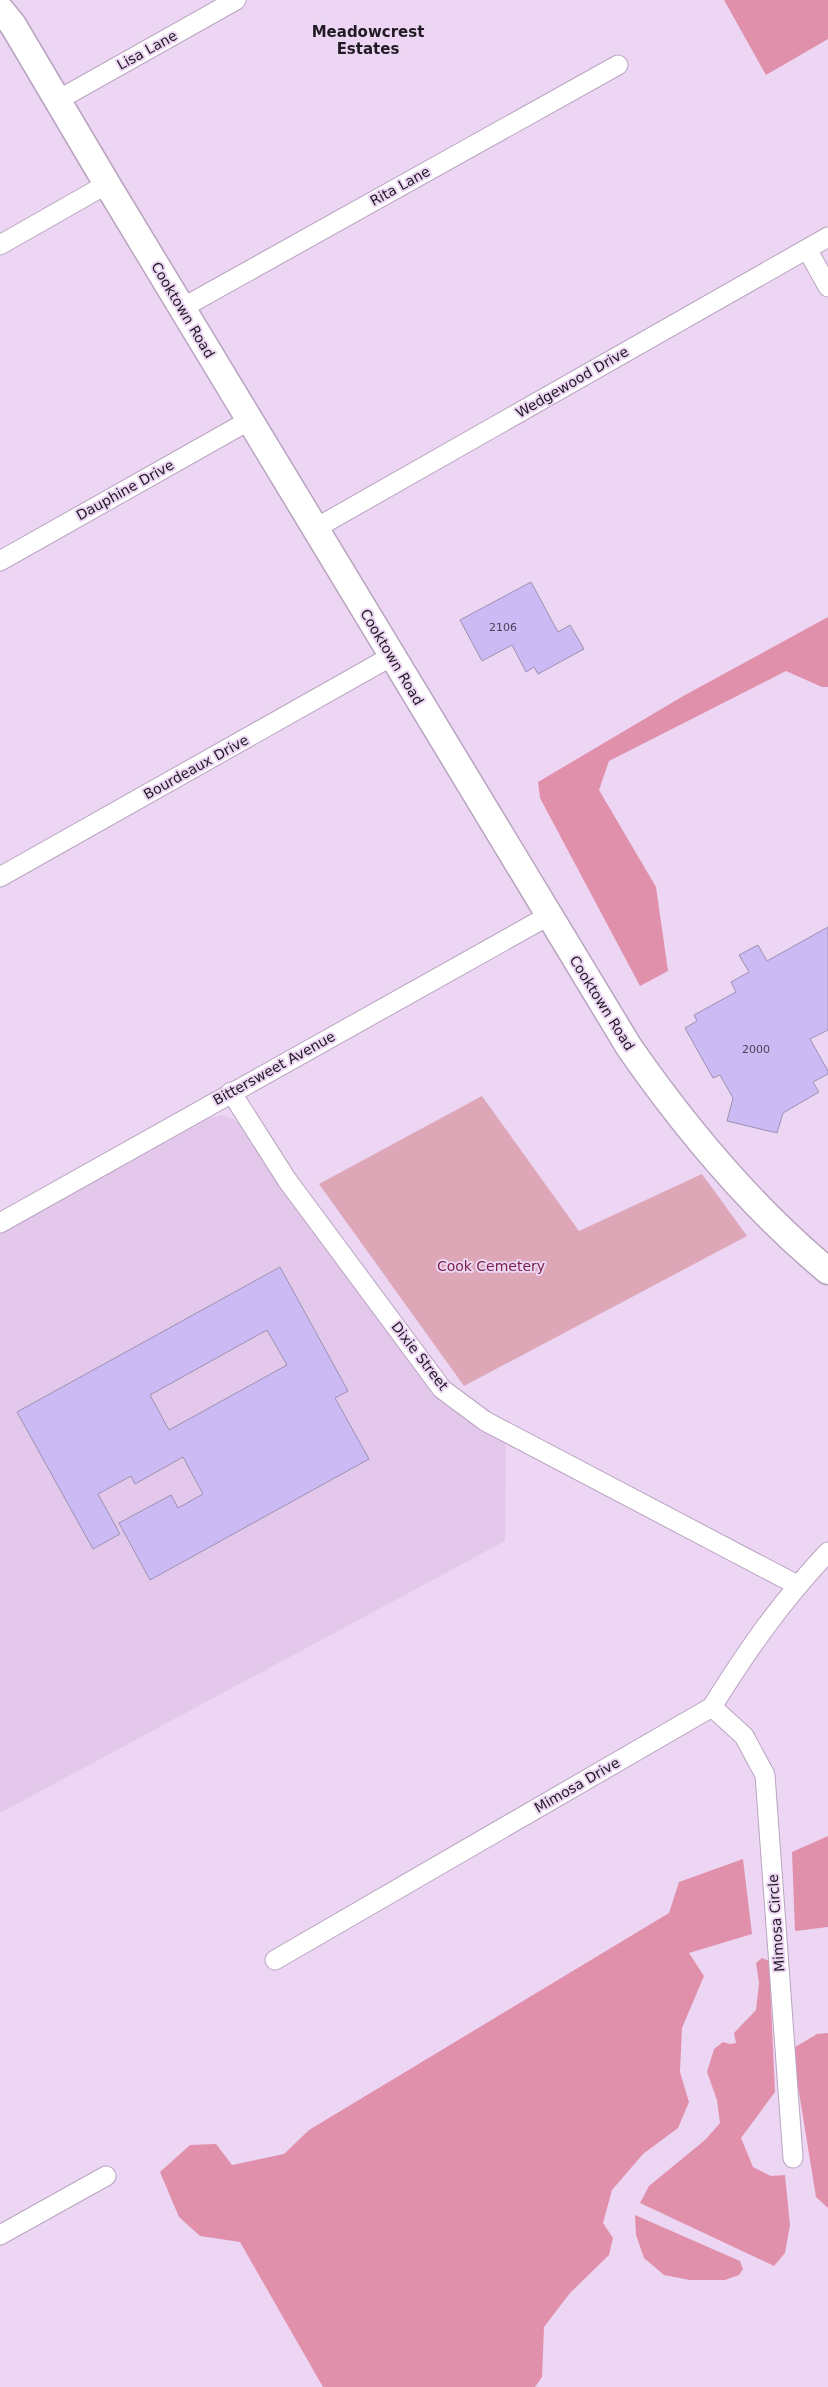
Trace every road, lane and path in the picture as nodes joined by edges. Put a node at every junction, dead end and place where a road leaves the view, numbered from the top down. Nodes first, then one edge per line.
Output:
1 (236, 0) edge
2 (0, 9) edge
3 (618, 65) dead end
4 (58, 100) junction
5 (107, 184) junction
6 (828, 237) edge
7 (0, 245) edge
8 (807, 249) junction
9 (828, 287) edge
10 (182, 308) junction
11 (250, 420) junction
12 (316, 528) junction
13 (0, 561) edge
14 (392, 656) junction
15 (0, 877) edge
16 (548, 916) junction
17 (231, 1092) junction
18 (0, 1223) edge
19 (828, 1271) edge
20 (828, 1552) edge
21 (797, 1585) junction
22 (712, 1707) junction
23 (275, 1960) dead end
24 (792, 2158) dead end
25 (106, 2176) dead end
26 (0, 2235) edge

1 - 4 street, Lisa Lane
2 - 4 street, Cooktown Road
3 - 10 street, Rita Lane
4 - 5 street, Cooktown Road
5 - 7 street
5 - 10 street, Cooktown Road
6 - 8 street, Wedgewood Drive
8 - 9 street
8 - 12 street, Wedgewood Drive
10 - 11 street, Cooktown Road
11 - 12 street, Cooktown Road
11 - 13 street, Dauphine Drive
12 - 14 street, Cooktown Road
14 - 15 street, Bourdeaux Drive
14 - 16 street, Cooktown Road
16 - 17 street, Bittersweet Avenue
16 - 19 street, Cooktown Road
17 - 18 street, Bittersweet Avenue
17 - 21 street, Dixie Street
20 - 21 street, Mimosa Drive
21 - 22 street, Mimosa Drive
22 - 23 street, Mimosa Drive
22 - 24 street, Mimosa Circle
25 - 26 street

